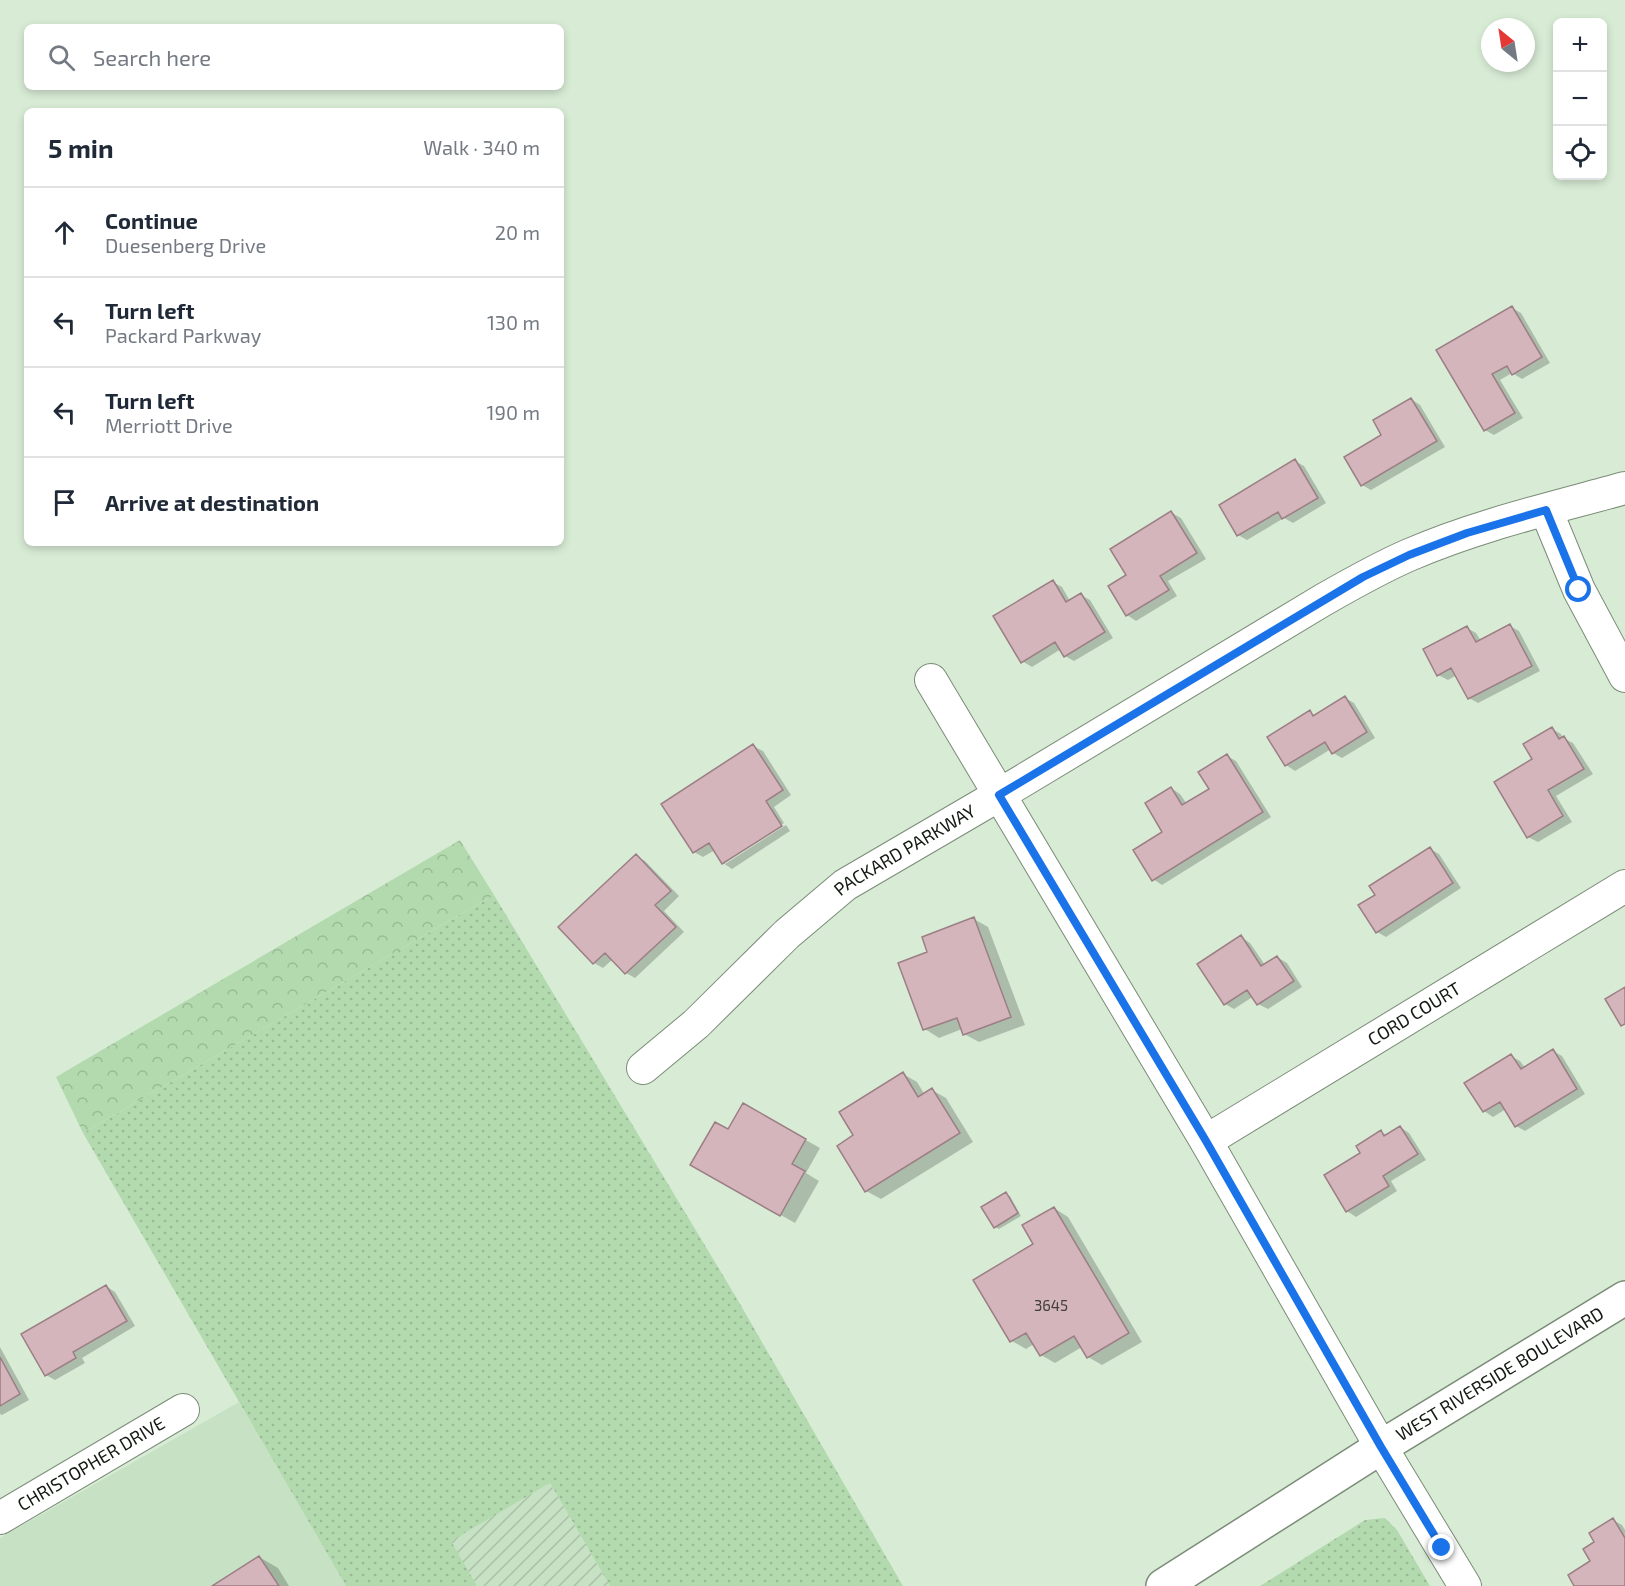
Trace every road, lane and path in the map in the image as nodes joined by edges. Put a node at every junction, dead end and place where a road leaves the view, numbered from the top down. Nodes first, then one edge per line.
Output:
1 (1625, 488) edge
2 (1546, 510) junction
3 (1625, 676) edge
4 (931, 680) dead end
5 (999, 795) junction
6 (1625, 886) edge
7 (643, 1068) dead end
8 (1206, 1141) junction
9 (1625, 1298) edge
10 (183, 1410) dead end
11 (1381, 1447) junction
12 (0, 1518) edge
13 (1162, 1586) edge
14 (1464, 1586) edge

1 - 2 street, PACKARD PARKWAY
2 - 3 street
2 - 5 street, PACKARD PARKWAY
4 - 5 street
5 - 7 street, PACKARD PARKWAY
5 - 8 street
6 - 8 street, CORD COURT
8 - 11 street
9 - 11 main road, WEST RIVERSIDE BOULEVARD
10 - 12 street, CHRISTOPHER DRIVE
11 - 13 main road, WEST RIVERSIDE BOULEVARD
11 - 14 street

